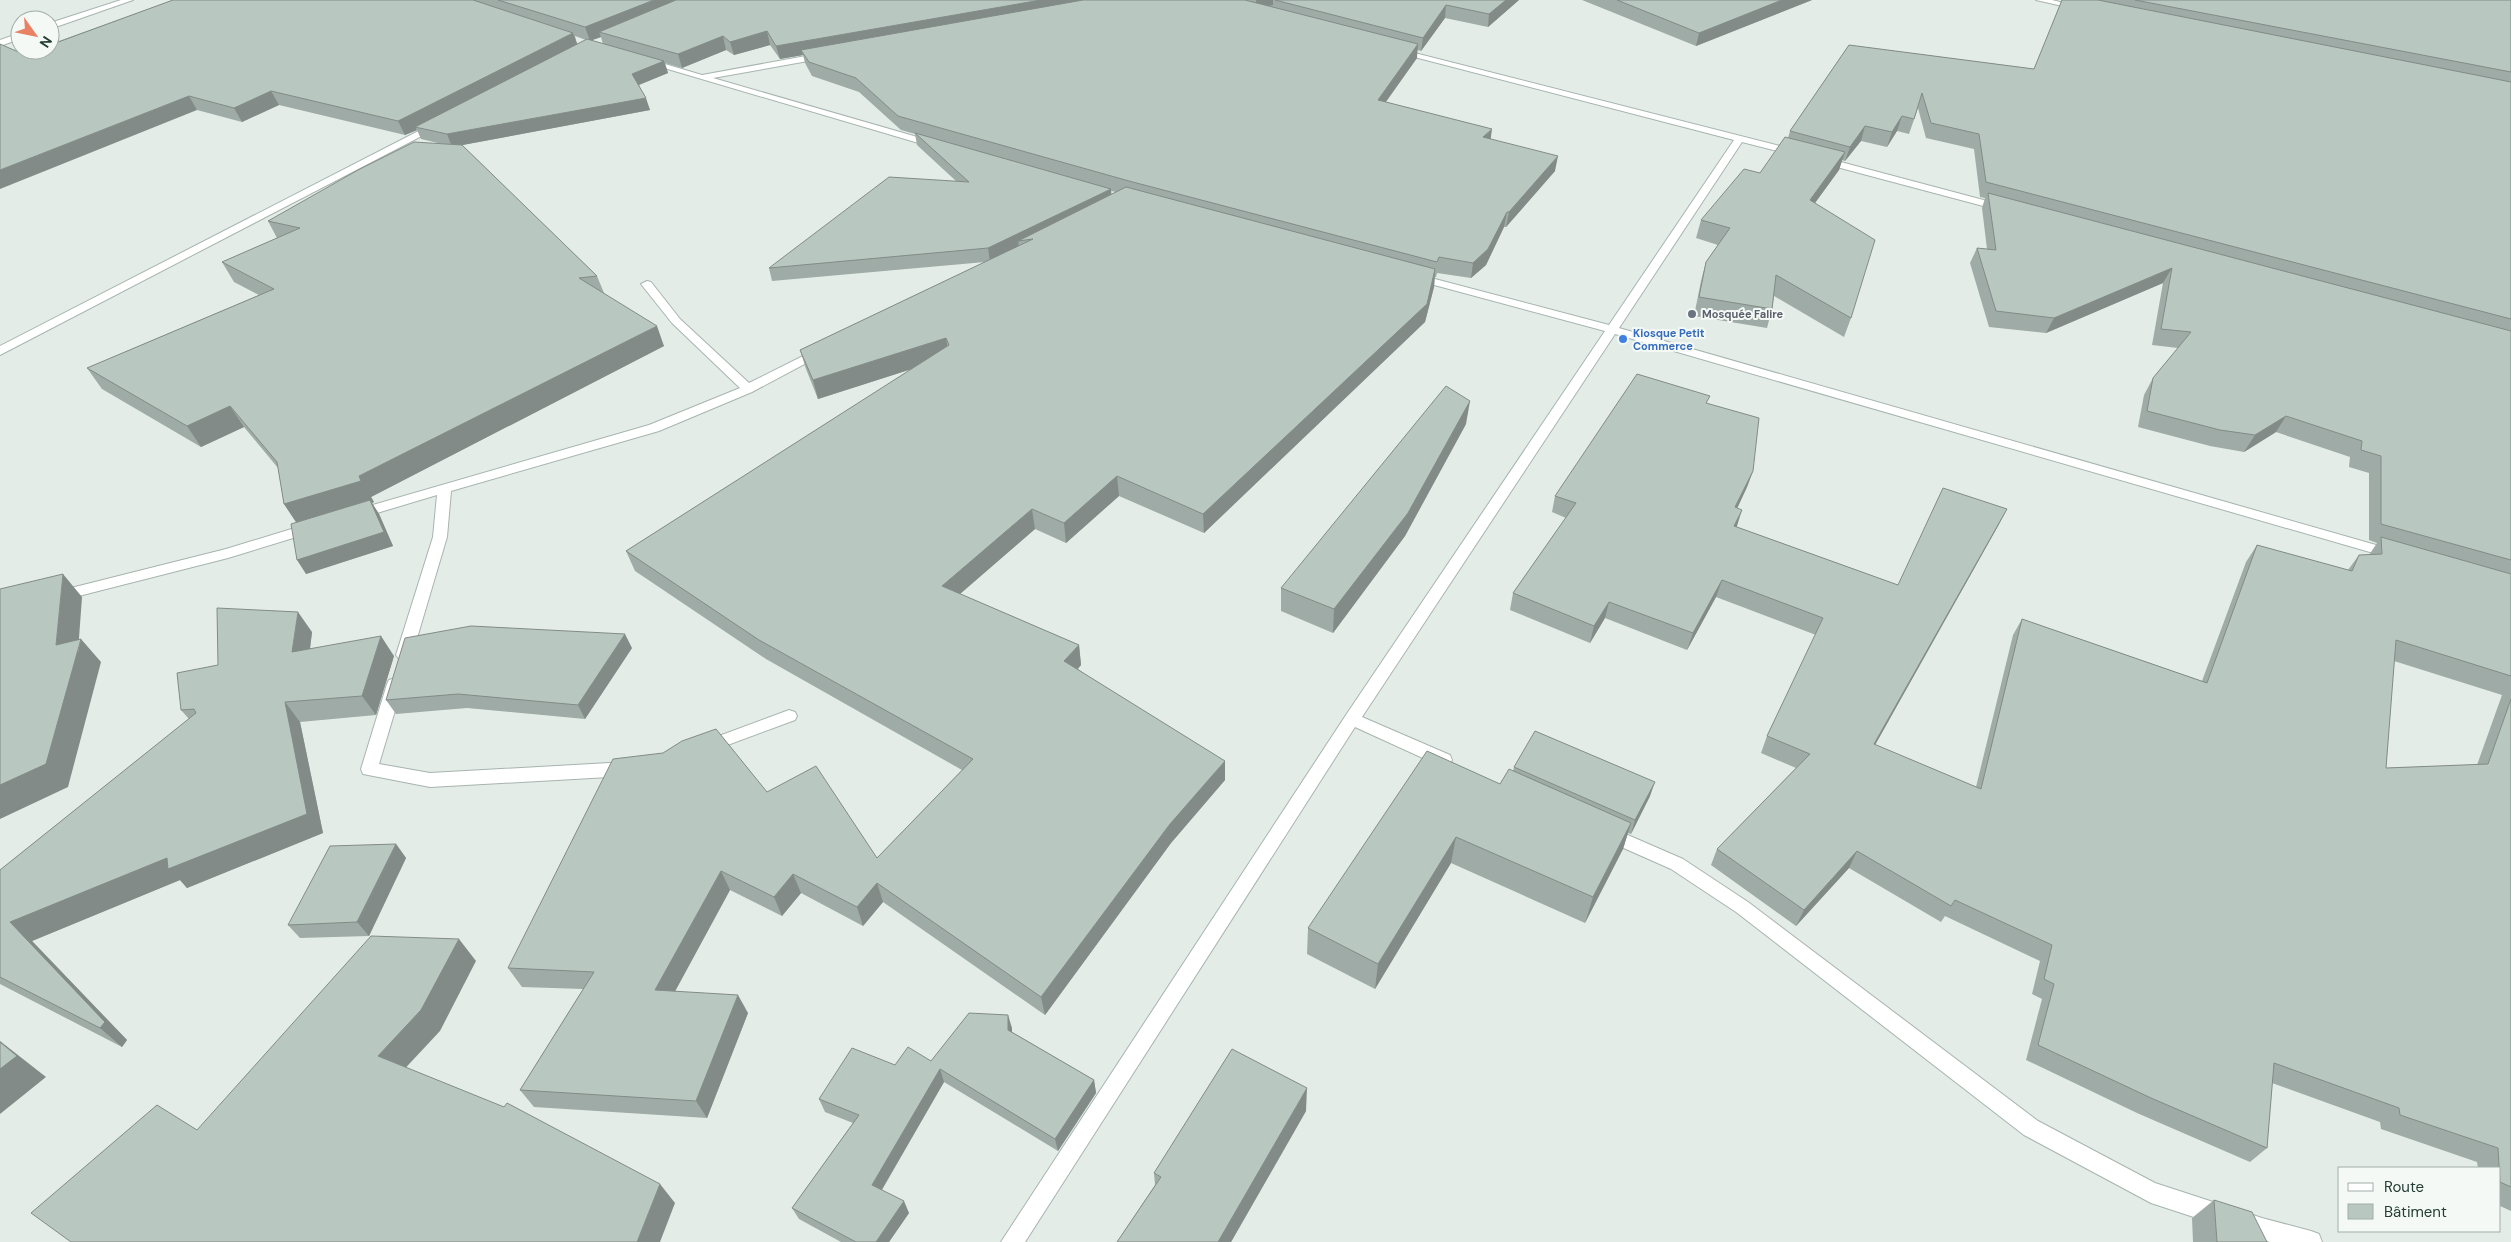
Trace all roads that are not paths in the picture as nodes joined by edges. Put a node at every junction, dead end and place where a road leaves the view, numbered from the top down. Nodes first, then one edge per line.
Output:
1 (129, 0) edge
2 (2040, 0) edge
3 (2088, 10) edge
4 (60, 23) edge
5 (1387, 47) edge
6 (828, 55) edge
7 (636, 59) edge
8 (700, 78) junction
9 (449, 118) edge
10 (1740, 138) junction
11 (947, 149) edge
12 (2010, 210) edge
13 (1403, 274) edge
14 (647, 284) dead end
15 (1613, 330) junction
16 (835, 345) edge
17 (0, 350) edge
18 (748, 389) junction
19 (445, 487) junction
20 (341, 519) edge
21 (322, 524) edge
22 (2406, 558) edge
23 (48, 599) edge
24 (789, 716) dead end
25 (1352, 719) junction
26 (695, 750) edge
27 (1460, 767) edge
28 (638, 768) edge
29 (1587, 824) edge
30 (1012, 1242) edge
31 (2311, 1242) edge

1 - 4 street
2 - 3 street
5 - 10 street
6 - 8 street
7 - 8 street
8 - 11 street
9 - 17 street
10 - 12 street
10 - 15 street
13 - 15 street
14 - 18 street
15 - 22 street
15 - 25 street
16 - 18 street
18 - 19 street
19 - 20 street
19 - 28 street
21 - 23 street
24 - 26 street
25 - 27 street
25 - 30 street
29 - 31 street

